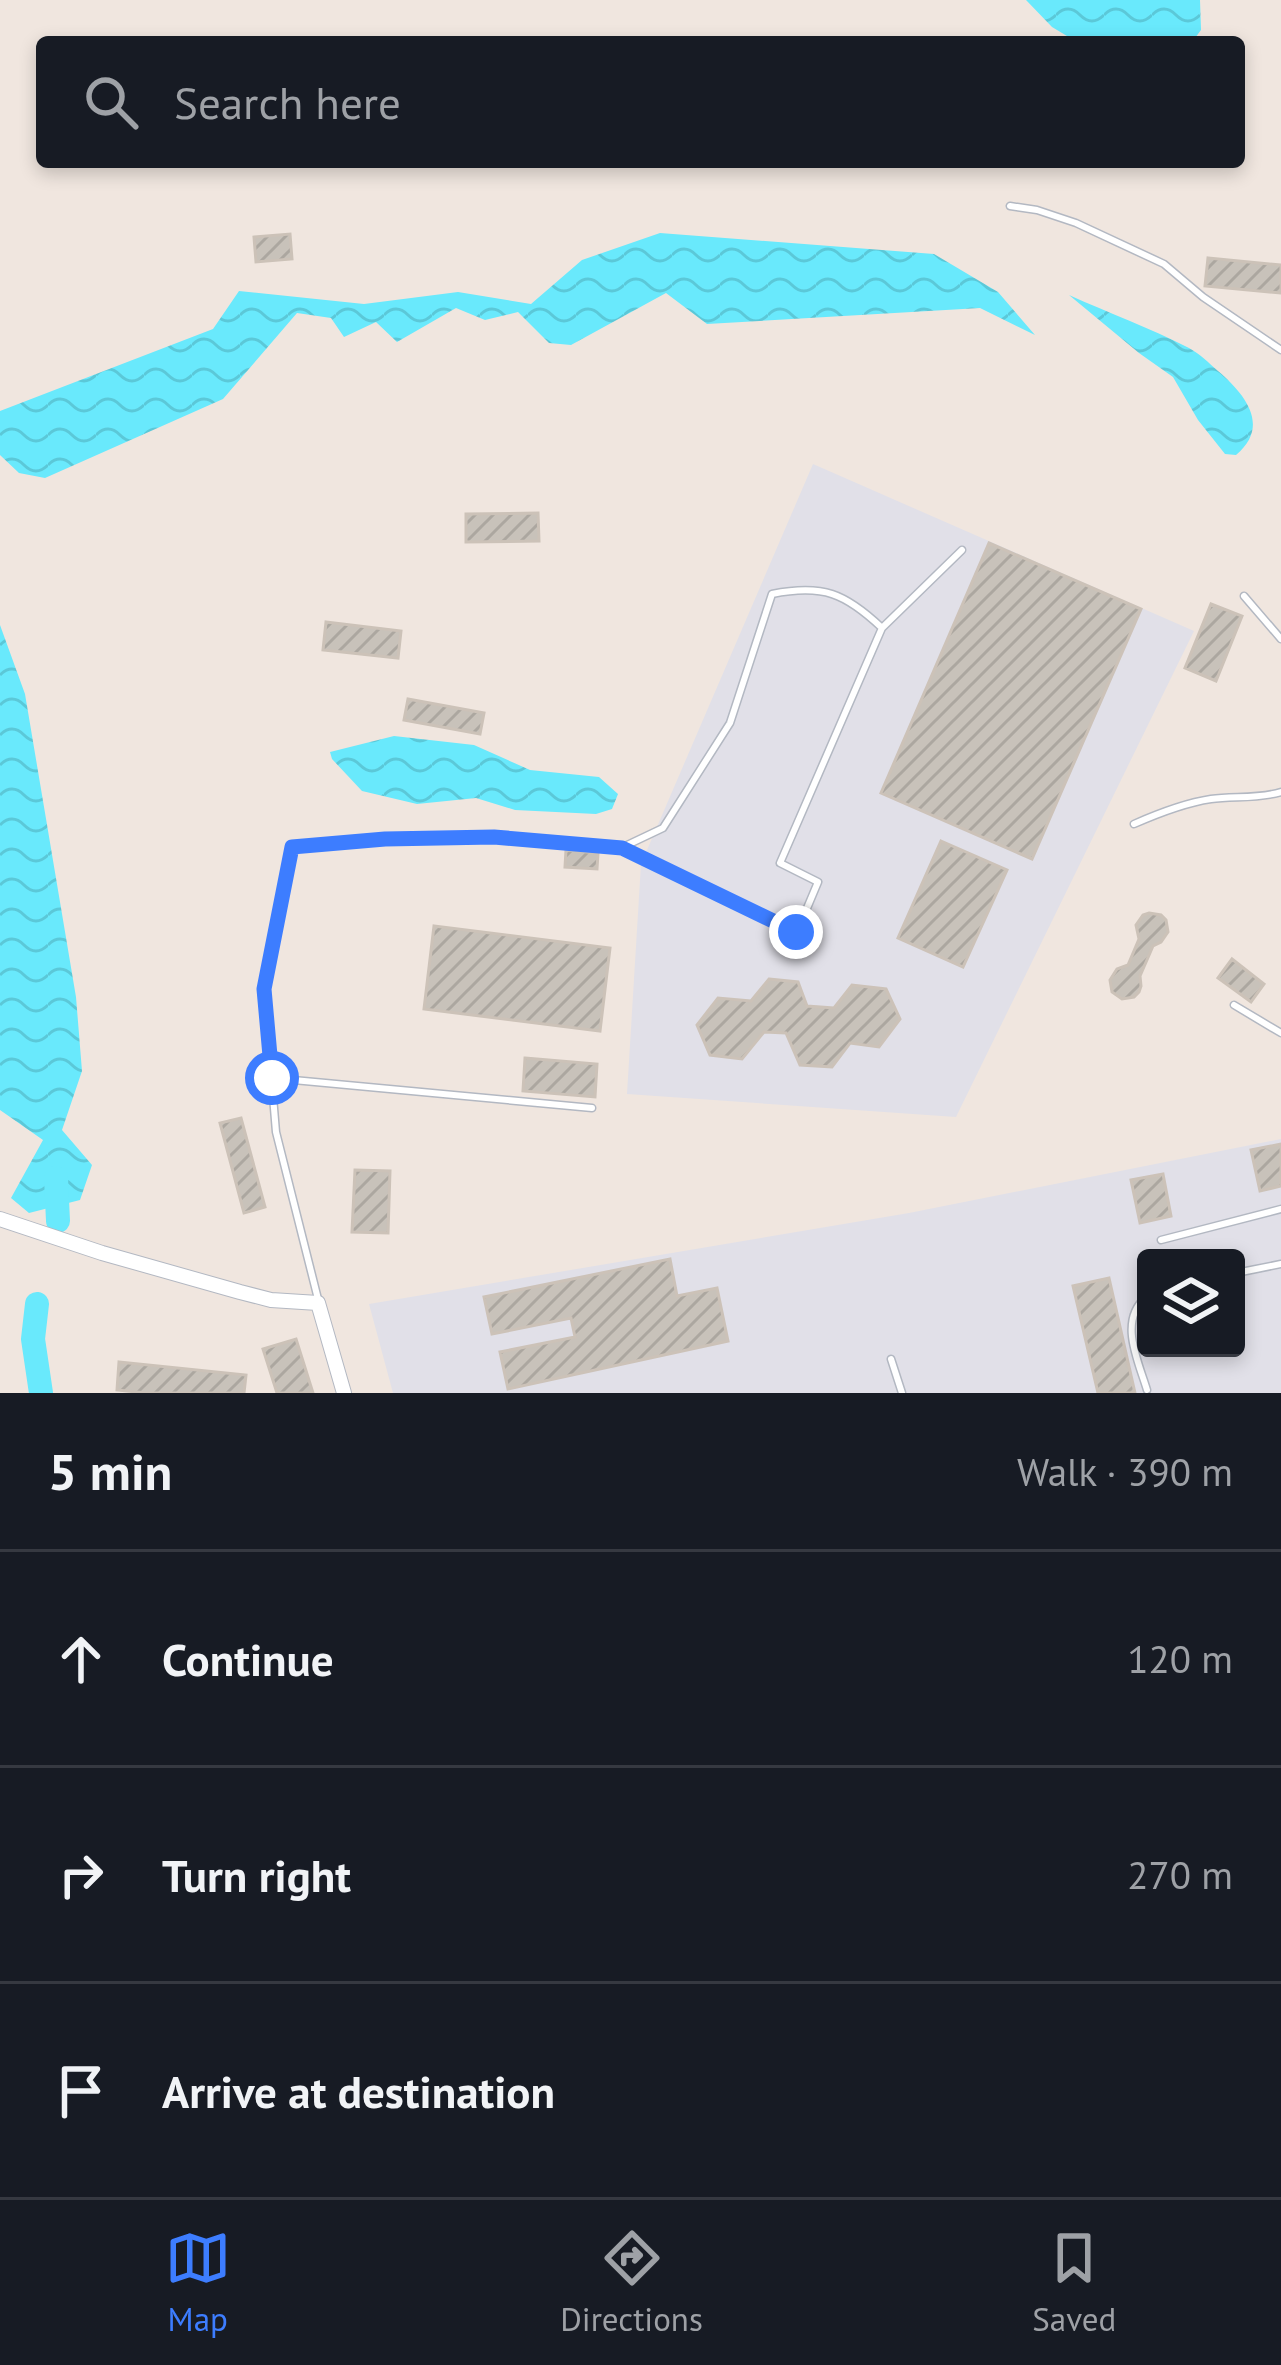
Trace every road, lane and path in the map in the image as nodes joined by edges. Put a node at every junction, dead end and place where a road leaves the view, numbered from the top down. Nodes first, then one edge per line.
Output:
1 (1010, 206) dead end
2 (1281, 350) edge
3 (962, 550) dead end
4 (1244, 596) dead end
5 (882, 628) junction
6 (1281, 639) edge
7 (1281, 792) edge
8 (1134, 824) dead end
9 (622, 848) junction
10 (1234, 1005) dead end
11 (1281, 1033) edge
12 (272, 1078) junction
13 (592, 1108) dead end
14 (1281, 1209) edge
15 (0, 1219) edge
16 (1161, 1240) dead end
17 (1281, 1264) edge
18 (1245, 1271) edge
19 (318, 1303) junction
20 (1137, 1306) edge
21 (1137, 1355) edge
22 (1138, 1357) edge
23 (891, 1359) dead end
24 (1147, 1390) edge
25 (344, 1393) edge
26 (902, 1393) edge

1 - 2 lane
3 - 5 lane
4 - 6 lane
5 - 9 lane
5 - 9 lane
7 - 8 lane
9 - 12 lane
10 - 11 lane
12 - 13 lane
12 - 19 lane
14 - 16 lane
15 - 19 street
17 - 18 lane
19 - 25 street
20 - 21 lane
22 - 24 lane
23 - 26 lane

